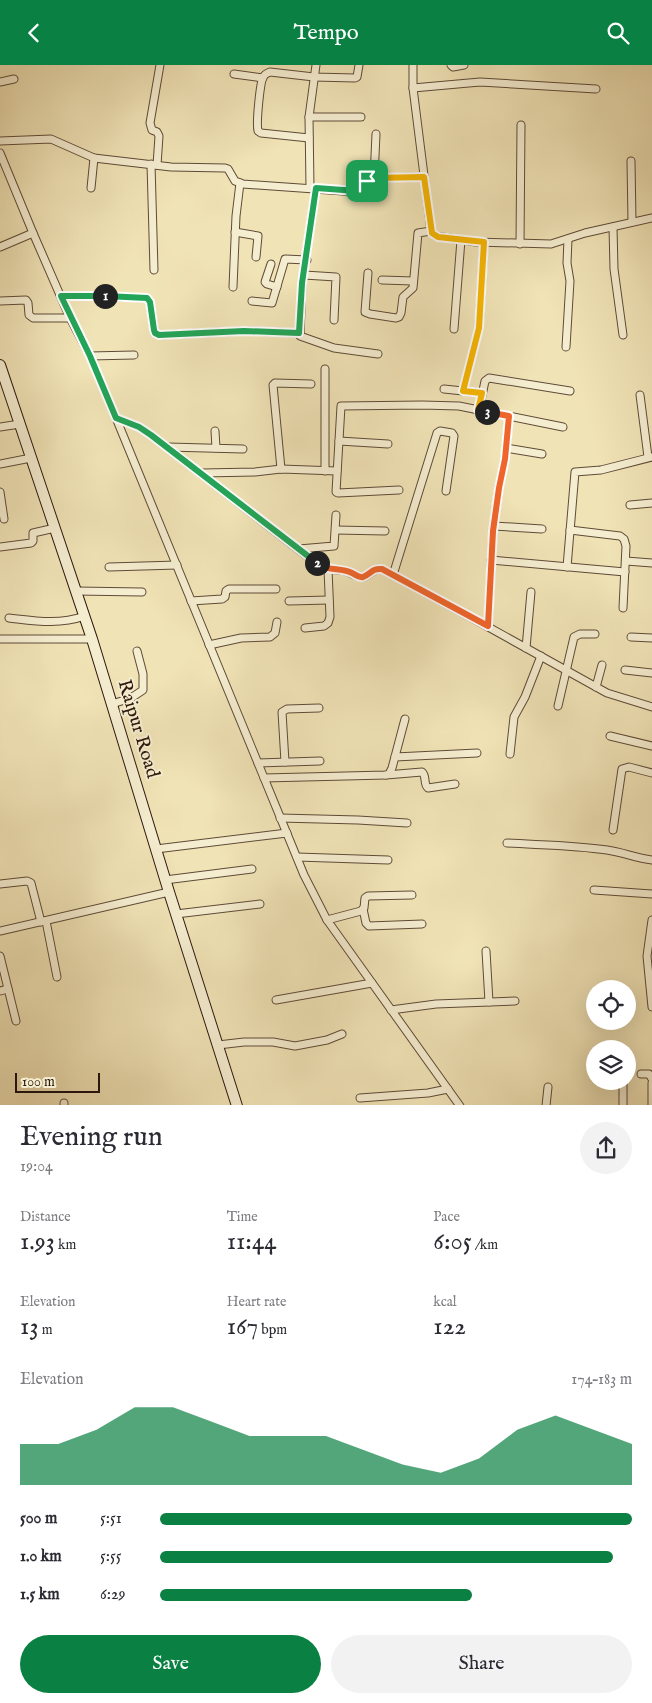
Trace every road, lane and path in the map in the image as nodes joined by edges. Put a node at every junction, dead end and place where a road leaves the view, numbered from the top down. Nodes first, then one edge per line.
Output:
1 (160, 65) edge
2 (316, 65) edge
3 (359, 65) edge
4 (413, 65) edge
5 (450, 65) edge
6 (464, 65) edge
7 (234, 74) dead end
8 (314, 77) junction
9 (263, 78) junction
10 (14, 79) dead end
11 (0, 82) edge
12 (413, 88) junction
13 (596, 89) dead end
14 (309, 117) junction
15 (361, 117) dead end
16 (521, 125) dead end
17 (376, 134) dead end
18 (309, 138) junction
19 (0, 141) edge
20 (0, 153) edge
21 (94, 158) junction
22 (631, 161) dead end
23 (154, 165) junction
24 (424, 177) junction
25 (374, 178) junction
26 (240, 183) junction
27 (91, 188) dead end
28 (313, 188) junction
29 (652, 217) edge
30 (632, 222) junction
31 (612, 227) junction
32 (432, 231) junction
33 (33, 233) junction
34 (235, 233) junction
35 (568, 239) junction
36 (461, 240) junction
37 (484, 242) junction
38 (520, 244) junction
39 (0, 247) edge
40 (256, 257) dead end
41 (307, 260) junction
42 (270, 264) dead end
43 (154, 270) dead end
44 (368, 273) dead end
45 (304, 275) junction
46 (382, 280) dead end
47 (413, 281) junction
48 (233, 287) dead end
49 (277, 287) junction
50 (61, 296) junction
51 (0, 301) edge
52 (252, 301) dead end
53 (70, 318) junction
54 (334, 320) dead end
55 (454, 329) dead end
56 (299, 333) junction
57 (623, 335) dead end
58 (566, 347) dead end
59 (378, 354) dead end
60 (134, 355) dead end
61 (90, 356) junction
62 (0, 365) edge
63 (325, 369) dead end
64 (312, 384) dead end
65 (3, 385) edge
66 (444, 389) dead end
67 (463, 391) junction
68 (570, 391) dead end
69 (482, 393) junction
70 (640, 395) dead end
71 (478, 410) junction
72 (509, 416) junction
73 (116, 418) junction
74 (20, 424) junction
75 (0, 427) edge
76 (563, 427) dead end
77 (216, 431) dead end
78 (339, 441) junction
79 (388, 444) dead end
80 (168, 447) junction
81 (216, 448) junction
82 (506, 448) junction
83 (243, 449) dead end
84 (542, 454) dead end
85 (650, 457) edge
86 (31, 458) junction
87 (0, 464) edge
88 (281, 469) junction
89 (325, 471) junction
90 (337, 471) junction
91 (202, 473) junction
92 (0, 491) edge
93 (399, 491) dead end
94 (446, 491) dead end
95 (652, 503) edge
96 (630, 505) dead end
97 (336, 515) dead end
98 (4, 519) dead end
99 (494, 526) junction
100 (55, 528) junction
101 (542, 529) dead end
102 (336, 530) junction
103 (570, 530) junction
104 (385, 531) dead end
105 (0, 547) edge
106 (299, 549) junction
107 (491, 559) junction
108 (626, 561) junction
109 (652, 563) edge
110 (177, 565) junction
111 (109, 567) dead end
112 (567, 567) junction
113 (328, 569) junction
114 (625, 572) junction
115 (393, 575) junction
116 (276, 589) dead end
117 (76, 591) junction
118 (142, 592) dead end
119 (531, 592) dead end
120 (329, 600) junction
121 (191, 601) junction
122 (289, 601) dead end
123 (623, 607) dead end
124 (85, 616) junction
125 (9, 618) dead end
126 (277, 622) dead end
127 (488, 626) junction
128 (305, 628) dead end
129 (595, 634) dead end
130 (631, 637) dead end
131 (652, 638) edge
132 (0, 639) edge
133 (92, 639) junction
134 (209, 645) junction
135 (526, 648) junction
136 (137, 651) dead end
137 (541, 656) junction
138 (602, 665) dead end
139 (625, 670) dead end
140 (567, 671) junction
141 (652, 673) edge
142 (596, 687) junction
143 (652, 701) edge
144 (112, 704) junction
145 (558, 706) dead end
146 (652, 707) edge
147 (319, 708) dead end
148 (404, 719) dead end
149 (610, 736) dead end
150 (652, 746) edge
151 (477, 753) dead end
152 (510, 754) dead end
153 (395, 757) junction
154 (320, 761) dead end
155 (285, 762) junction
156 (258, 763) junction
157 (652, 773) edge
158 (386, 775) junction
159 (264, 778) junction
160 (455, 784) dead end
161 (280, 818) junction
162 (407, 823) dead end
163 (612, 830) dead end
164 (287, 833) junction
165 (507, 843) dead end
166 (156, 849) junction
167 (297, 857) junction
168 (388, 860) dead end
169 (652, 860) edge
170 (252, 869) dead end
171 (165, 880) junction
172 (0, 884) edge
173 (594, 890) dead end
174 (169, 892) junction
175 (652, 894) edge
176 (412, 895) dead end
177 (260, 904) dead end
178 (363, 909) junction
179 (176, 914) junction
180 (327, 920) junction
181 (652, 920) edge
182 (43, 922) junction
183 (422, 924) dead end
184 (0, 931) edge
185 (486, 951) dead end
186 (0, 956) edge
187 (57, 977) dead end
188 (372, 983) junction
189 (8, 989) junction
190 (0, 991) edge
191 (276, 1000) dead end
192 (489, 1001) junction
193 (515, 1001) dead end
194 (652, 1007) edge
195 (391, 1009) junction
196 (16, 1021) dead end
197 (342, 1034) dead end
198 (218, 1045) junction
199 (641, 1074) dead end
200 (652, 1079) edge
201 (652, 1083) edge
202 (548, 1087) dead end
203 (448, 1089) junction
204 (623, 1090) edge
205 (360, 1098) dead end
206 (237, 1105) edge
207 (460, 1105) edge
208 (546, 1105) edge
209 (623, 1105) edge
210 (652, 1105) edge

1 - 23 street
2 - 8 street
3 - 8 street
4 - 12 street
5 - 6 street
7 - 9 street
8 - 9 street
8 - 14 street
9 - 18 street
10 - 11 street
12 - 13 street
12 - 24 street
14 - 15 street
14 - 18 street
16 - 38 street
17 - 25 street
18 - 28 street
19 - 21 street
20 - 33 street
21 - 23 street
21 - 27 street
22 - 30 street
23 - 26 street
23 - 43 street
24 - 25 street
24 - 32 street
25 - 28 street
26 - 28 street
26 - 34 street
28 - 41 street
29 - 30 street
30 - 31 street
31 - 35 street
31 - 57 street
32 - 36 street
32 - 47 street
33 - 39 street
33 - 50 street
34 - 40 street
34 - 48 street
35 - 38 street
35 - 58 street
36 - 37 street
36 - 55 street
37 - 38 street
37 - 67 street
41 - 45 street
41 - 49 street
42 - 49 street
44 - 47 street
45 - 54 street
45 - 56 street
46 - 47 street
49 - 52 street
50 - 53 street
50 - 56 street
51 - 53 street
53 - 61 street
56 - 59 street
60 - 61 street
61 - 73 street
62 - 65 main road, Raipur Road
63 - 89 street
64 - 88 street
65 - 74 main road, Raipur Road
66 - 67 street
67 - 69 street
68 - 69 street
69 - 71 street
70 - 85 street
71 - 72 street
71 - 78 street
72 - 76 street
72 - 82 street
73 - 80 street
73 - 110 street
74 - 75 street
74 - 86 main road, Raipur Road
77 - 81 street
78 - 79 street
78 - 90 street
80 - 81 street
80 - 91 street
81 - 83 street
82 - 84 street
82 - 99 street
85 - 103 street
86 - 87 street
86 - 100 main road, Raipur Road
88 - 89 street
88 - 91 street
89 - 90 street
90 - 93 street
91 - 106 street
92 - 98 street
94 - 115 street
95 - 96 street
97 - 102 street
99 - 101 street
99 - 107 street
100 - 105 street
100 - 117 main road, Raipur Road
102 - 104 street
102 - 106 street
103 - 108 street
103 - 112 street
106 - 113 street
107 - 112 street
107 - 127 street
108 - 109 street
108 - 114 street
110 - 111 street
110 - 121 street
112 - 114 street
113 - 115 street
113 - 120 street
114 - 123 street
115 - 127 street
116 - 121 street
117 - 118 street
117 - 124 main road, Raipur Road
119 - 135 street
120 - 122 street
120 - 128 street
121 - 134 street
124 - 125 street
124 - 133 main road, Raipur Road
126 - 134 street
127 - 135 street
129 - 140 street
130 - 131 street
132 - 133 street
133 - 144 main road, Raipur Road
134 - 156 street
135 - 137 street
136 - 144 street
137 - 140 street
137 - 152 street
138 - 142 street
139 - 141 street
140 - 142 street
140 - 145 street
142 - 146 street
143 - 146 street
144 - 166 main road, Raipur Road
147 - 155 street
148 - 153 street
149 - 150 street
151 - 153 street
153 - 158 street
154 - 155 street
155 - 156 street
156 - 159 street
157 - 163 street
158 - 159 street
158 - 160 street
159 - 161 street
161 - 162 street
161 - 164 street
164 - 166 street
164 - 167 street
165 - 169 street
166 - 171 main road, Raipur Road
167 - 168 street
167 - 180 street
170 - 171 street
171 - 174 main road, Raipur Road
172 - 182 street
173 - 175 street
174 - 179 main road, Raipur Road
174 - 182 street
176 - 178 street
177 - 179 street
178 - 180 street
178 - 183 street
179 - 198 main road, Raipur Road
180 - 188 street
181 - 194 street
182 - 184 street
182 - 187 street
185 - 192 street
186 - 189 street
188 - 191 street
188 - 195 street
189 - 190 street
189 - 196 street
192 - 193 street
192 - 195 street
195 - 203 street
197 - 198 street
198 - 206 main road, Raipur Road
199 - 200 street
201 - 210 street
202 - 208 street
203 - 205 street
203 - 207 street
204 - 209 street

